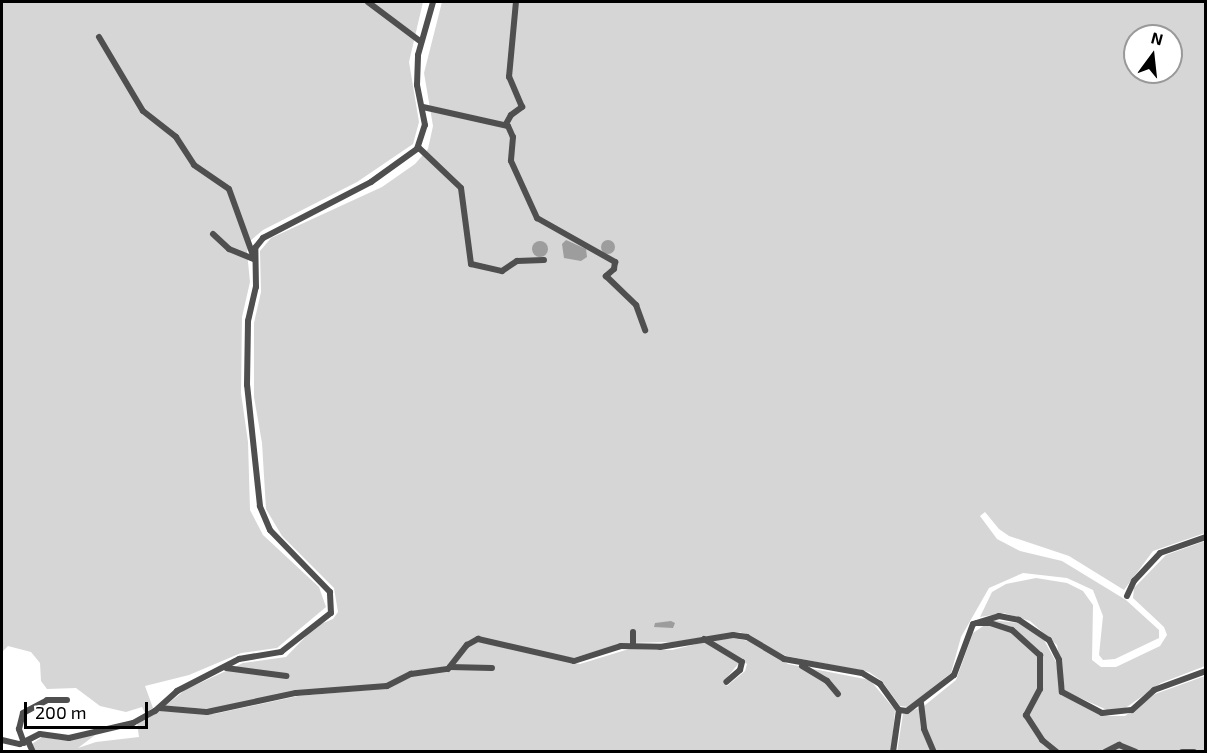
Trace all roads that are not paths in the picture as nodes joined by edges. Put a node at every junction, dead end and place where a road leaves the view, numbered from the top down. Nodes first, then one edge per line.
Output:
1 (368, 2) edge
2 (433, 2) edge
3 (516, 2) edge
4 (99, 38) dead end
5 (421, 42) junction
6 (423, 107) junction
7 (506, 124) junction
8 (418, 147) junction
9 (213, 234) dead end
10 (254, 259) junction
11 (544, 260) dead end
12 (645, 330) dead end
13 (1206, 537) edge
14 (1127, 596) dead end
15 (973, 624) junction
16 (633, 632) dead end
17 (704, 639) junction
18 (633, 646) junction
19 (796, 663) junction
20 (226, 668) junction
21 (449, 668) junction
22 (492, 668) dead end
23 (1206, 671) edge
24 (286, 676) dead end
25 (726, 682) dead end
26 (838, 694) dead end
27 (67, 700) dead end
28 (921, 703) junction
29 (157, 710) junction
30 (899, 710) junction
31 (2, 740) edge
32 (26, 742) junction
33 (33, 752) edge
34 (893, 752) edge
35 (934, 752) edge
36 (1057, 752) edge
37 (1105, 752) edge
38 (1136, 752) edge
39 (1182, 752) edge
40 (1194, 752) edge

1 - 5 street
2 - 5 street
3 - 7 street
4 - 10 street
5 - 6 street
6 - 7 street
6 - 8 street
7 - 12 street
8 - 10 street
8 - 11 street
9 - 10 street
10 - 20 street
13 - 14 street
15 - 23 street
15 - 28 street
15 - 36 street
16 - 18 street
17 - 18 street
17 - 19 street
17 - 25 street
18 - 21 street
19 - 26 street
19 - 30 street
20 - 24 street
20 - 29 street
21 - 22 street
21 - 29 street
27 - 32 street
28 - 30 street
28 - 35 street
29 - 32 street
30 - 34 street
31 - 32 street
32 - 33 street
37 - 38 street
39 - 40 street

